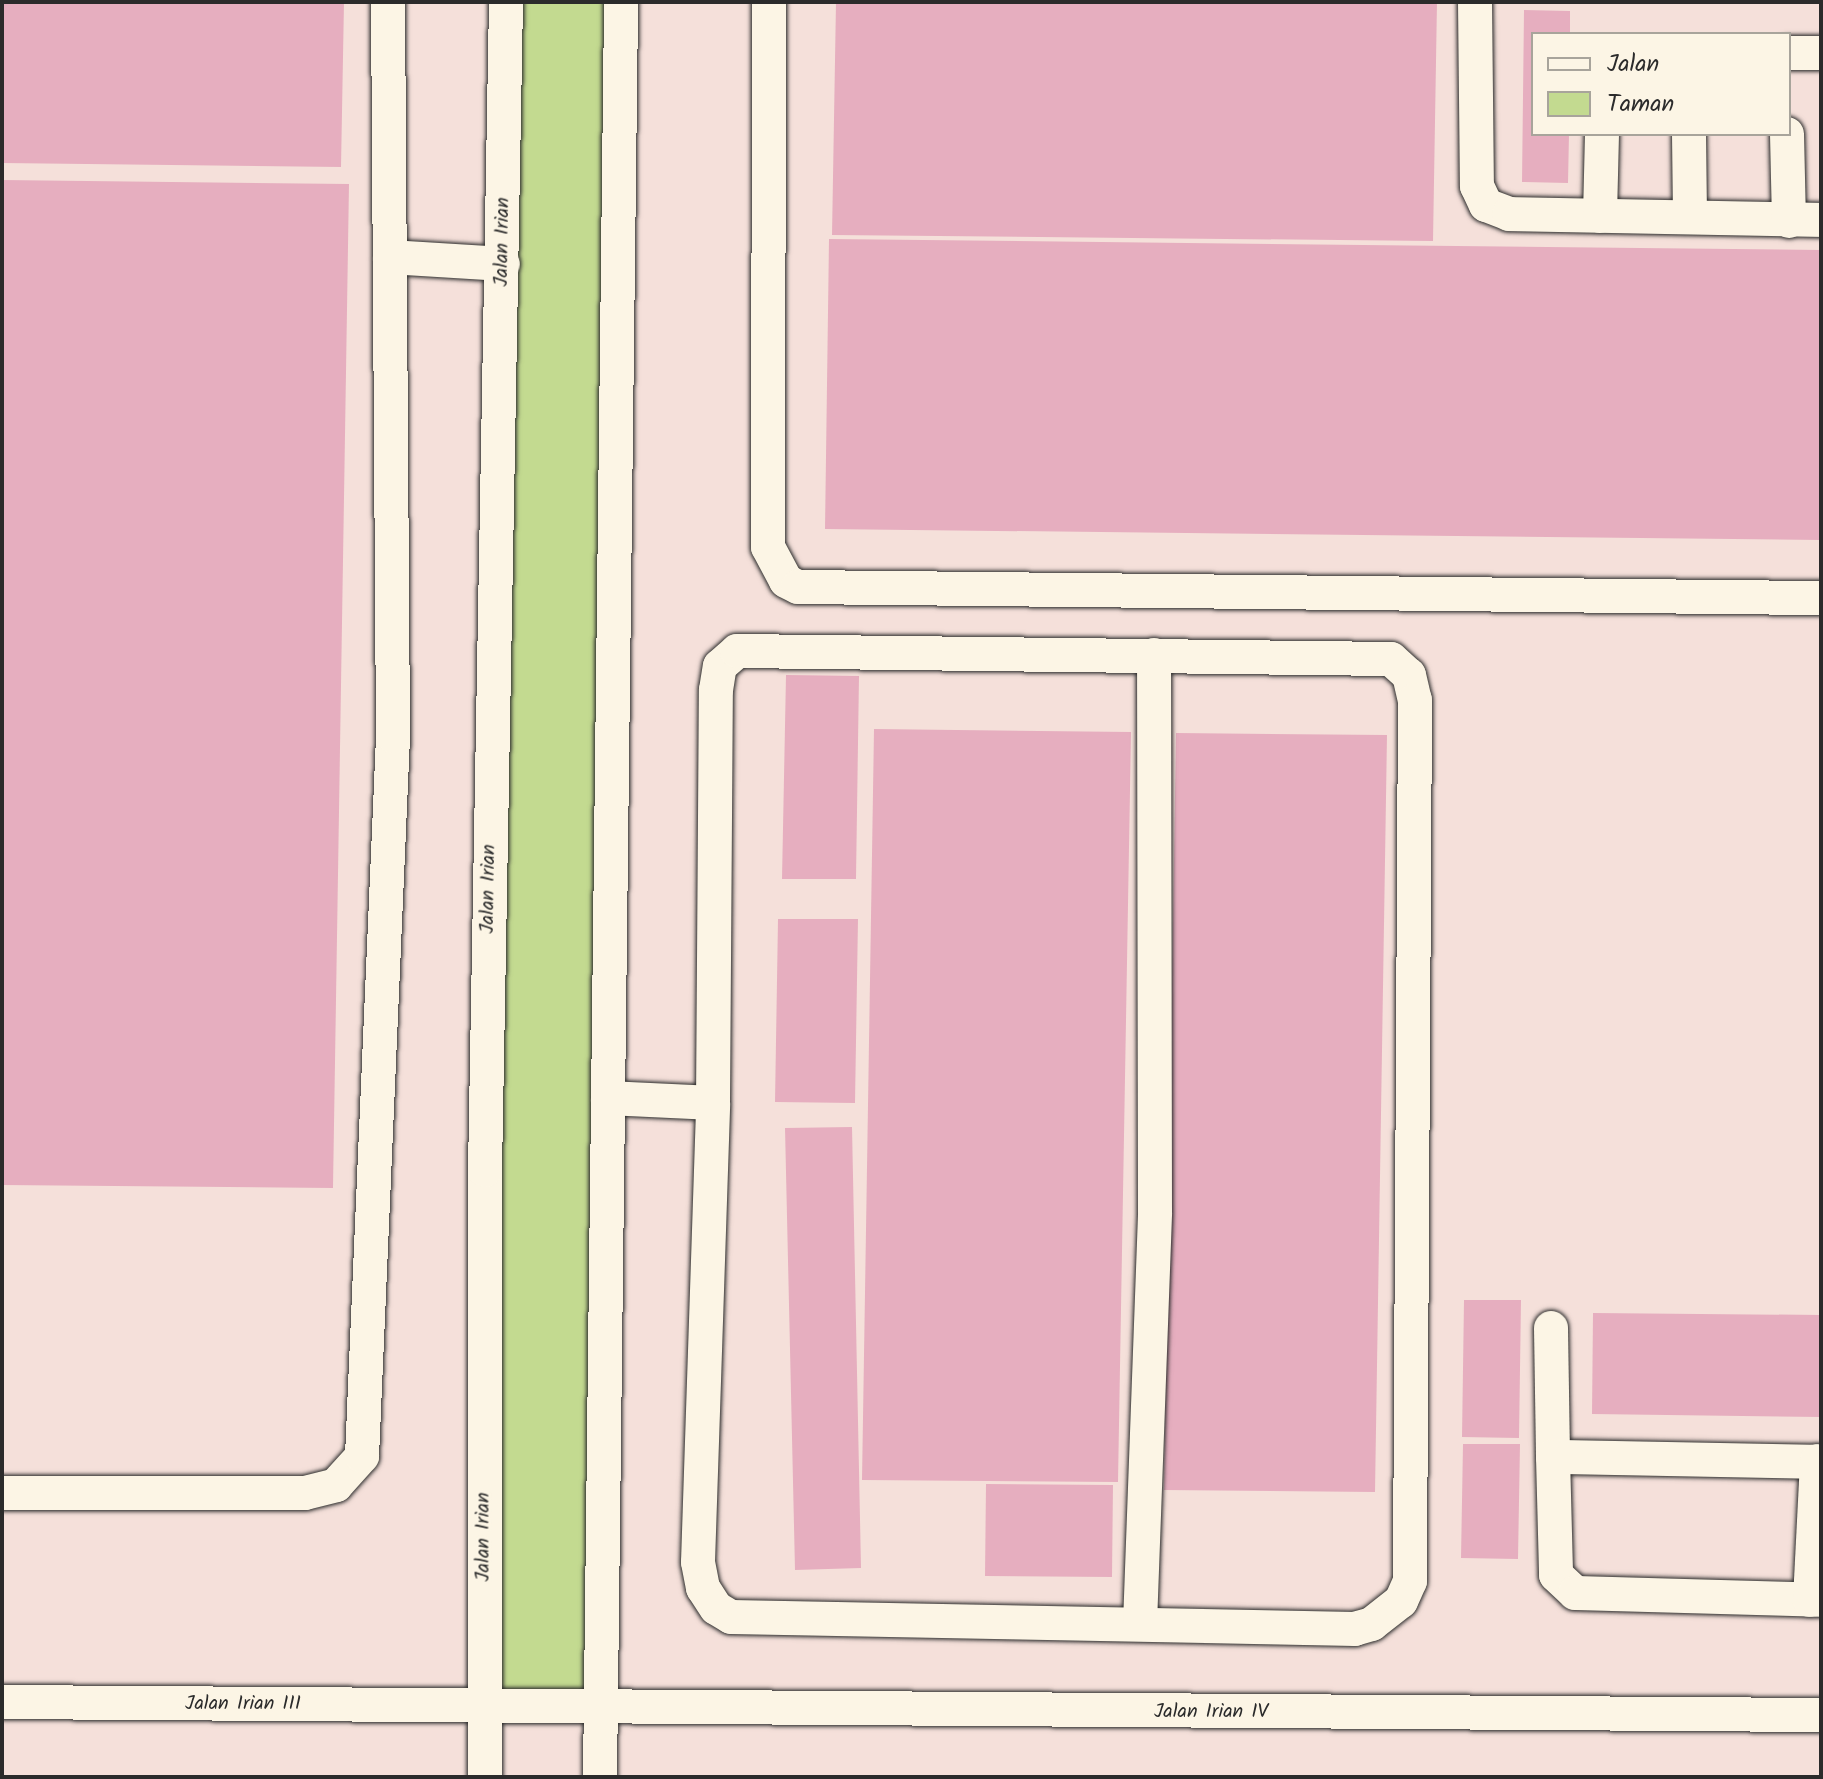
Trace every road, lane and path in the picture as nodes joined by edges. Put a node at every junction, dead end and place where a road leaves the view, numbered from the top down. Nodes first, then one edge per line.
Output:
1 (388, 2) edge
2 (506, 2) edge
3 (621, 2) edge
4 (769, 2) edge
5 (1475, 2) edge
6 (1791, 53) edge
7 (1821, 53) edge
8 (1602, 136) edge
9 (1689, 136) edge
10 (1787, 136) edge
11 (1600, 216) junction
12 (1690, 217) junction
13 (1805, 221) edge
14 (390, 257) junction
15 (503, 264) junction
16 (1821, 598) edge
17 (1154, 655) junction
18 (608, 1098) junction
19 (713, 1103) junction
20 (1551, 1328) dead end
21 (1553, 1457) junction
22 (1819, 1462) edge
23 (2, 1493) edge
24 (1815, 1600) edge
25 (1140, 1624) junction
26 (2, 1702) edge
27 (484, 1705) junction
28 (601, 1709) junction
29 (1821, 1715) edge
30 (485, 1777) edge
31 (600, 1777) edge

1 - 14 street
2 - 15 street, Jalan Irian
3 - 18 street
4 - 16 street
5 - 11 street
6 - 7 street
8 - 11 street
9 - 12 street
10 - 13 street
11 - 12 street
12 - 13 street
14 - 15 street
14 - 23 street
15 - 27 street, Jalan Irian
17 - 19 street
17 - 25 street
17 - 25 street
18 - 19 street
18 - 28 street
19 - 25 street
20 - 21 street
21 - 22 street
21 - 24 street
22 - 24 street
26 - 27 street, Jalan Irian III
27 - 28 street, Jalan Irian III
27 - 30 street, Jalan Irian
28 - 29 street, Jalan Irian IV
28 - 31 street

